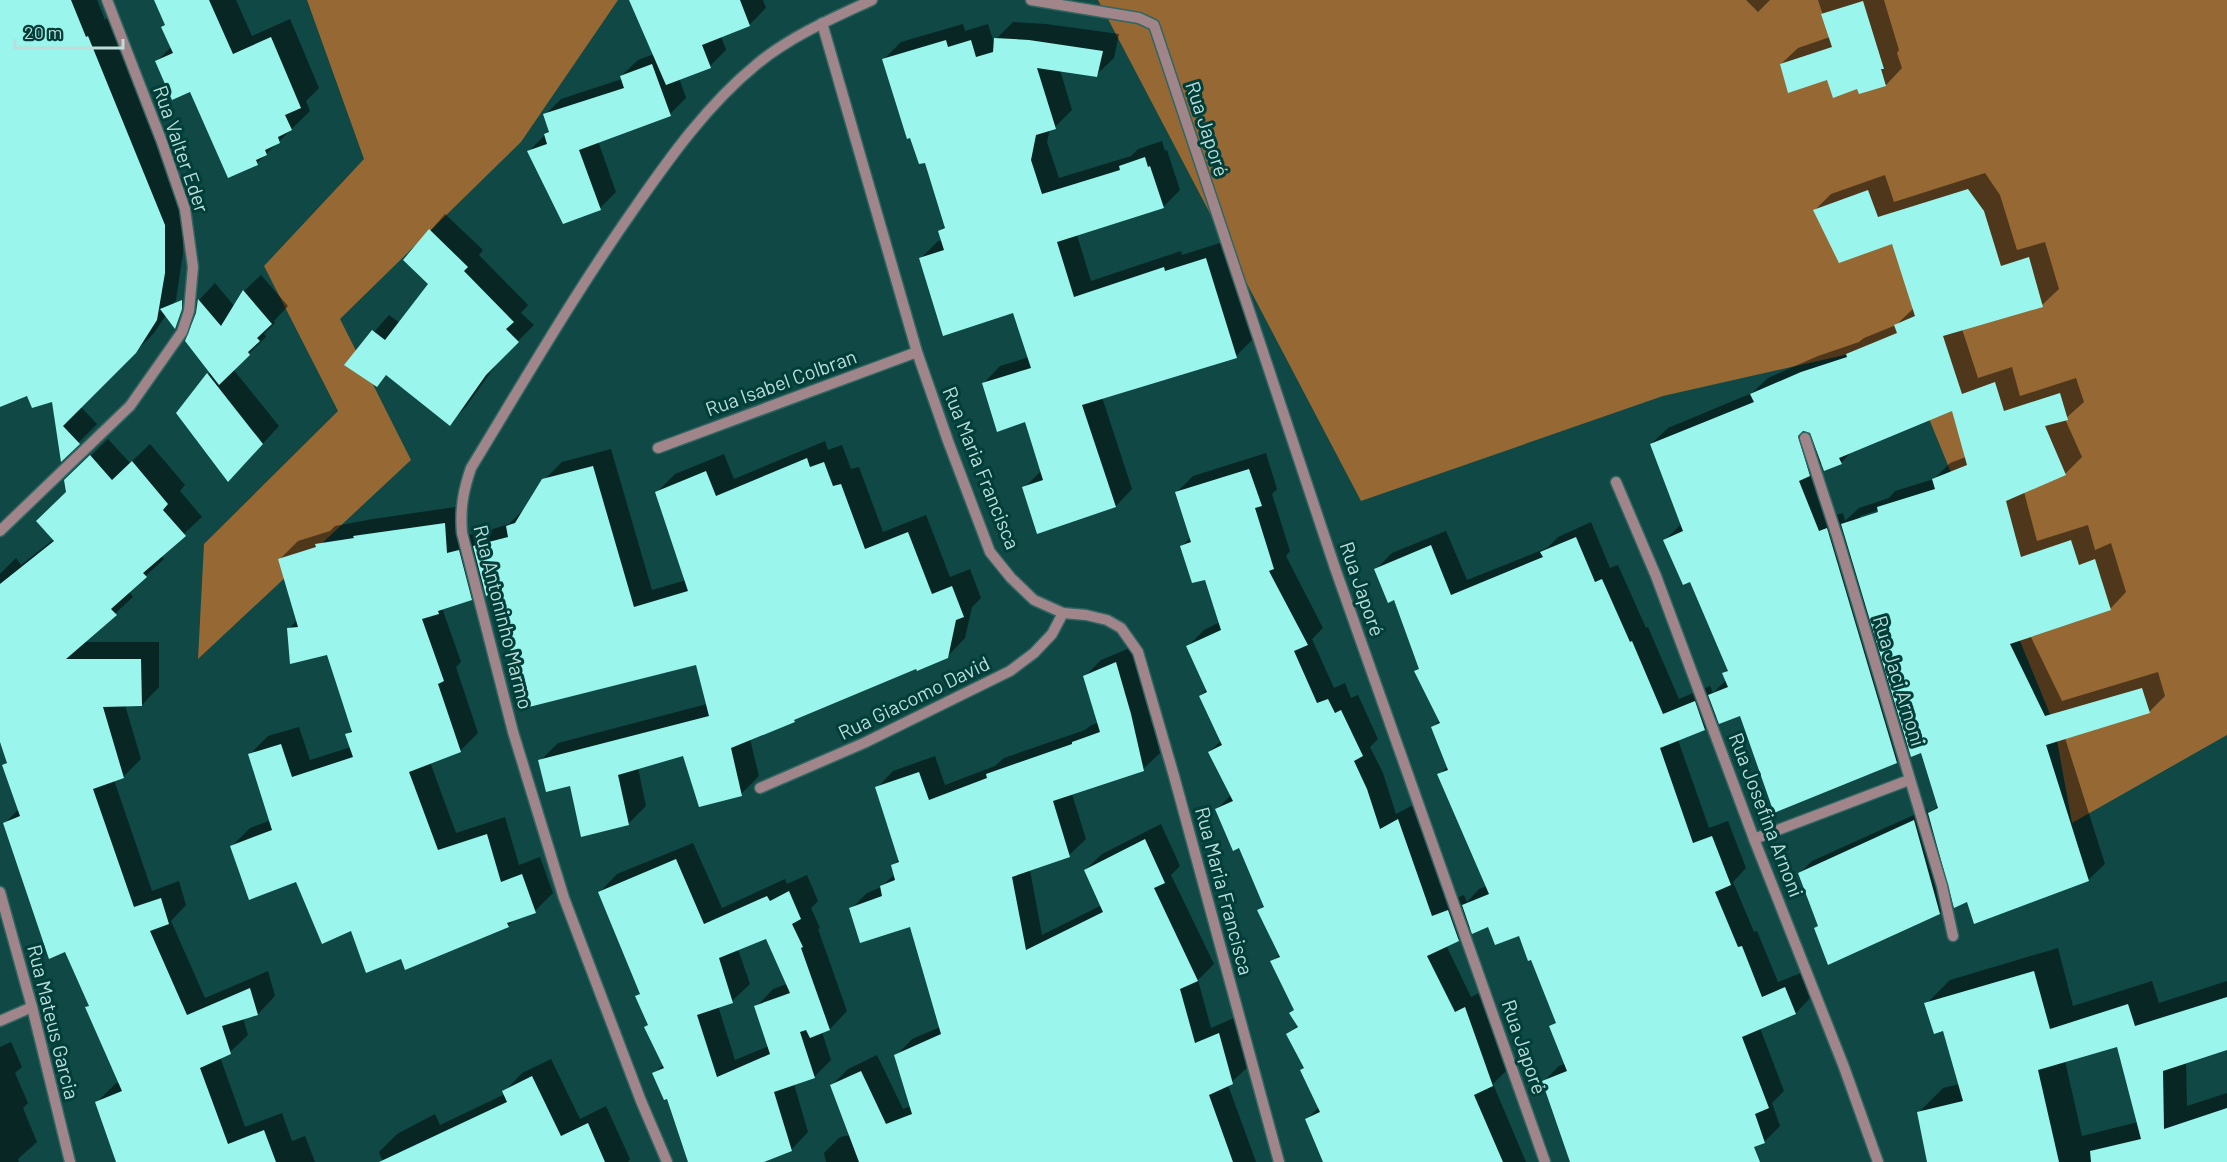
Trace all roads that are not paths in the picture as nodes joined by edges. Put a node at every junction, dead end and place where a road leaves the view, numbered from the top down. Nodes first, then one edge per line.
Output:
1 (107, 0) edge
2 (873, 0) edge
3 (1031, 0) edge
4 (822, 23) junction
5 (917, 352) junction
6 (1805, 438) dead end
7 (658, 448) dead end
8 (1616, 482) dead end
9 (0, 531) edge
10 (1063, 613) junction
11 (1910, 780) junction
12 (760, 788) dead end
13 (1754, 839) junction
14 (0, 892) edge
15 (1953, 936) dead end
16 (32, 1007) junction
17 (0, 1021) edge
18 (70, 1162) edge
19 (667, 1162) edge
20 (1279, 1162) edge
21 (1545, 1162) edge
22 (1878, 1162) edge

1 - 9 street, Rua Valter Eder
2 - 4 street, Rua Antoninho Marmo
3 - 21 street, Rua Japoré
4 - 5 street, Rua Maria Francisca
4 - 19 street, Rua Antoninho Marmo
5 - 7 street, Rua Isabel Colbran
5 - 10 street, Rua Maria Francisca
6 - 11 street, Rua Jaci Arnoni
8 - 13 street, Rua Josefina Arnoni
10 - 12 street, Rua Giacomo David
10 - 20 street, Rua Maria Francisca
11 - 13 street
11 - 15 street, Rua Jaci Arnoni
13 - 22 street, Rua Josefina Arnoni
14 - 16 street, Rua Mateus Garcia
16 - 17 street
16 - 18 street, Rua Mateus Garcia

